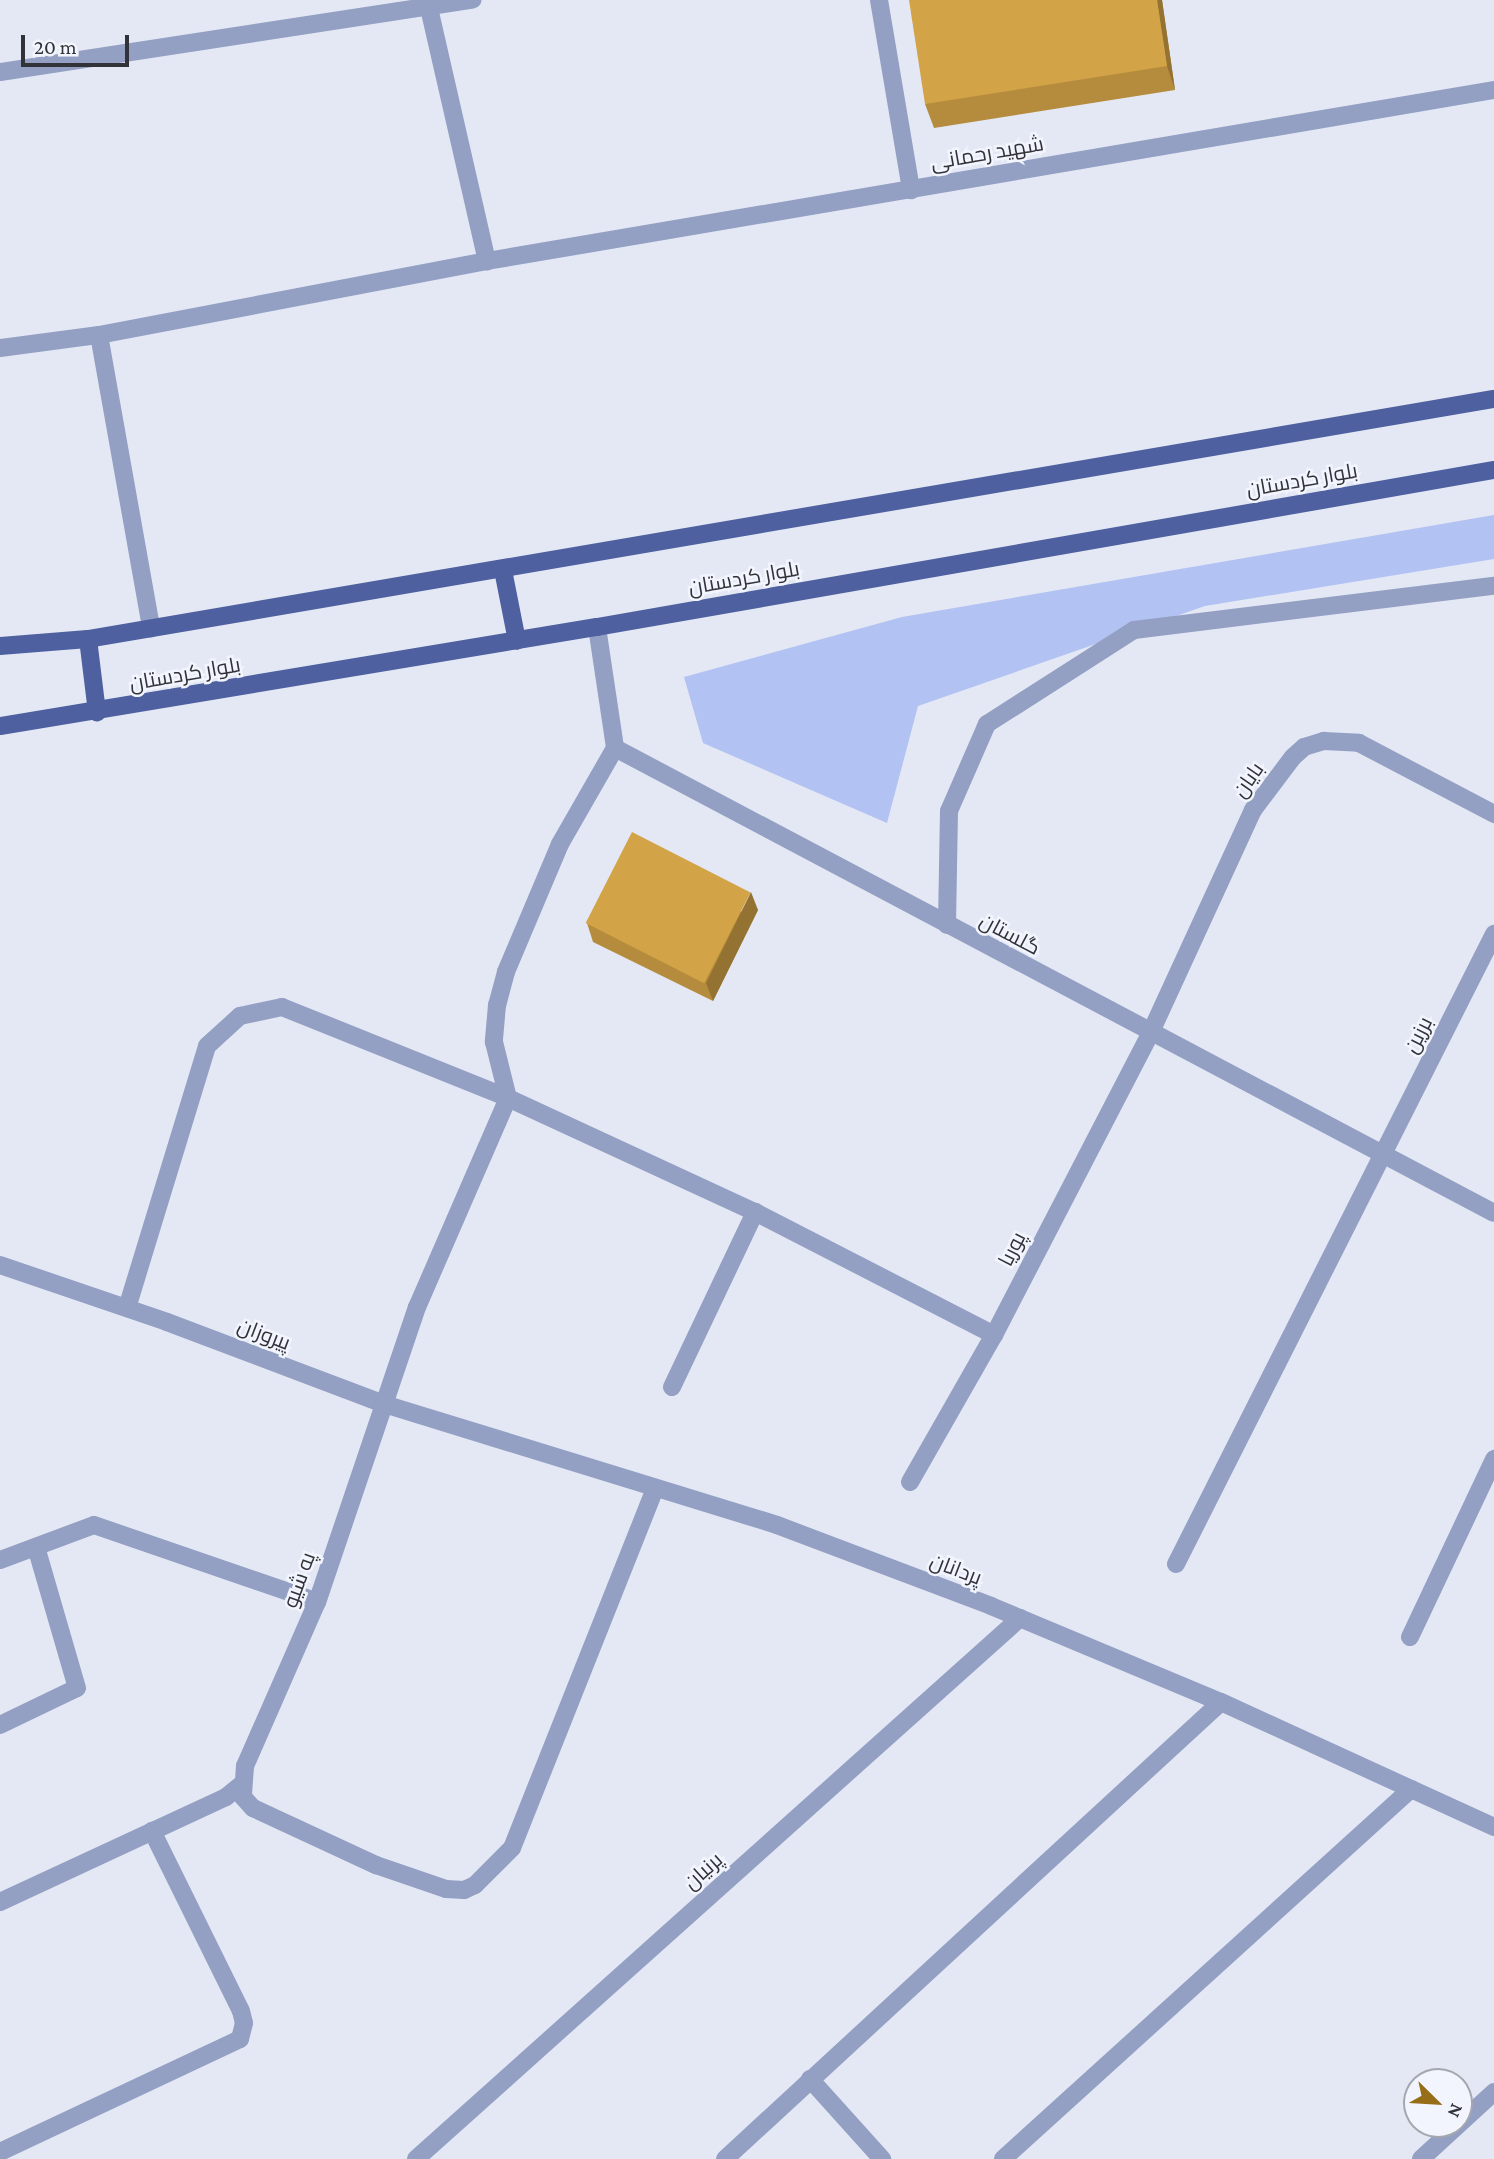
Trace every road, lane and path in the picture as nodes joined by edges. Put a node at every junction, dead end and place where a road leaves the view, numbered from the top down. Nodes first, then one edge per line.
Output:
1 (473, 0) edge
2 (879, 0) edge
3 (429, 8) junction
4 (0, 72) edge
5 (1494, 90) edge
6 (911, 190) junction
7 (487, 261) junction
8 (99, 335) junction
9 (0, 348) edge
10 (1494, 399) edge
11 (1494, 470) edge
12 (503, 570) junction
13 (1494, 586) edge
14 (597, 627) junction
15 (151, 628) junction
16 (88, 639) junction
17 (516, 641) junction
18 (0, 646) edge
19 (97, 712) junction
20 (0, 726) edge
21 (615, 748) junction
22 (1494, 814) edge
23 (947, 925) junction
24 (1494, 934) edge
25 (1150, 1034) junction
26 (508, 1098) junction
27 (1383, 1156) junction
28 (755, 1212) junction
29 (1494, 1213) edge
30 (0, 1265) edge
31 (127, 1308) junction
32 (993, 1335) junction
33 (672, 1387) dead end
34 (384, 1404) junction
35 (1494, 1460) edge
36 (910, 1482) dead end
37 (655, 1488) junction
38 (36, 1546) junction
39 (0, 1560) edge
40 (1176, 1564) dead end
41 (317, 1602) junction
42 (1020, 1618) junction
43 (1410, 1637) dead end
44 (1221, 1702) junction
45 (0, 1725) edge
46 (241, 1785) junction
47 (1411, 1789) junction
48 (1494, 1827) edge
49 (152, 1831) junction
50 (0, 1902) edge
51 (810, 2079) junction
52 (1494, 2092) edge
53 (0, 2152) edge
54 (416, 2159) edge
55 (725, 2159) edge
56 (882, 2159) edge
57 (1003, 2159) edge
58 (1421, 2159) edge

1 - 3 street
2 - 6 street
3 - 4 street
3 - 7 street
5 - 6 street, شهید رحمانی
6 - 7 street, شهید رحمانی
7 - 8 street, شهید رحمانی
8 - 9 street, شهید رحمانی
8 - 15 street
10 - 12 main road
11 - 14 main road, بلوار کردستان
12 - 15 main road
12 - 17 main road
13 - 23 street
14 - 17 main road, بلوار کردستان
14 - 21 street
15 - 16 main road
16 - 18 main road
16 - 19 main road
17 - 19 main road, بلوار کردستان
19 - 20 main road, بلوار کردستان
21 - 23 street, گلستان
21 - 26 street
22 - 25 street, بایان
23 - 25 street, گلستان
24 - 27 street, برزین
25 - 27 street, گلستان
25 - 32 street, پوریا
26 - 28 street
26 - 31 street
26 - 34 street, په شیو
27 - 29 street, گلستان
27 - 40 street, برزین
28 - 32 street
28 - 33 street
30 - 31 street, پیروزان
31 - 34 street, پیروزان
32 - 36 street, پوریا
34 - 37 street, پردانان
34 - 41 street, په شیو
35 - 43 street
37 - 42 street, پردانان
37 - 46 street
38 - 39 street
38 - 41 street
38 - 45 street
41 - 46 street, په شیو
42 - 44 street, پردانان
42 - 54 street, پرنیان
44 - 47 street, پردانان
44 - 51 street
46 - 49 street
47 - 48 street, پردانان
47 - 57 street
49 - 50 street
49 - 53 street
51 - 55 street
51 - 56 street
52 - 58 street

